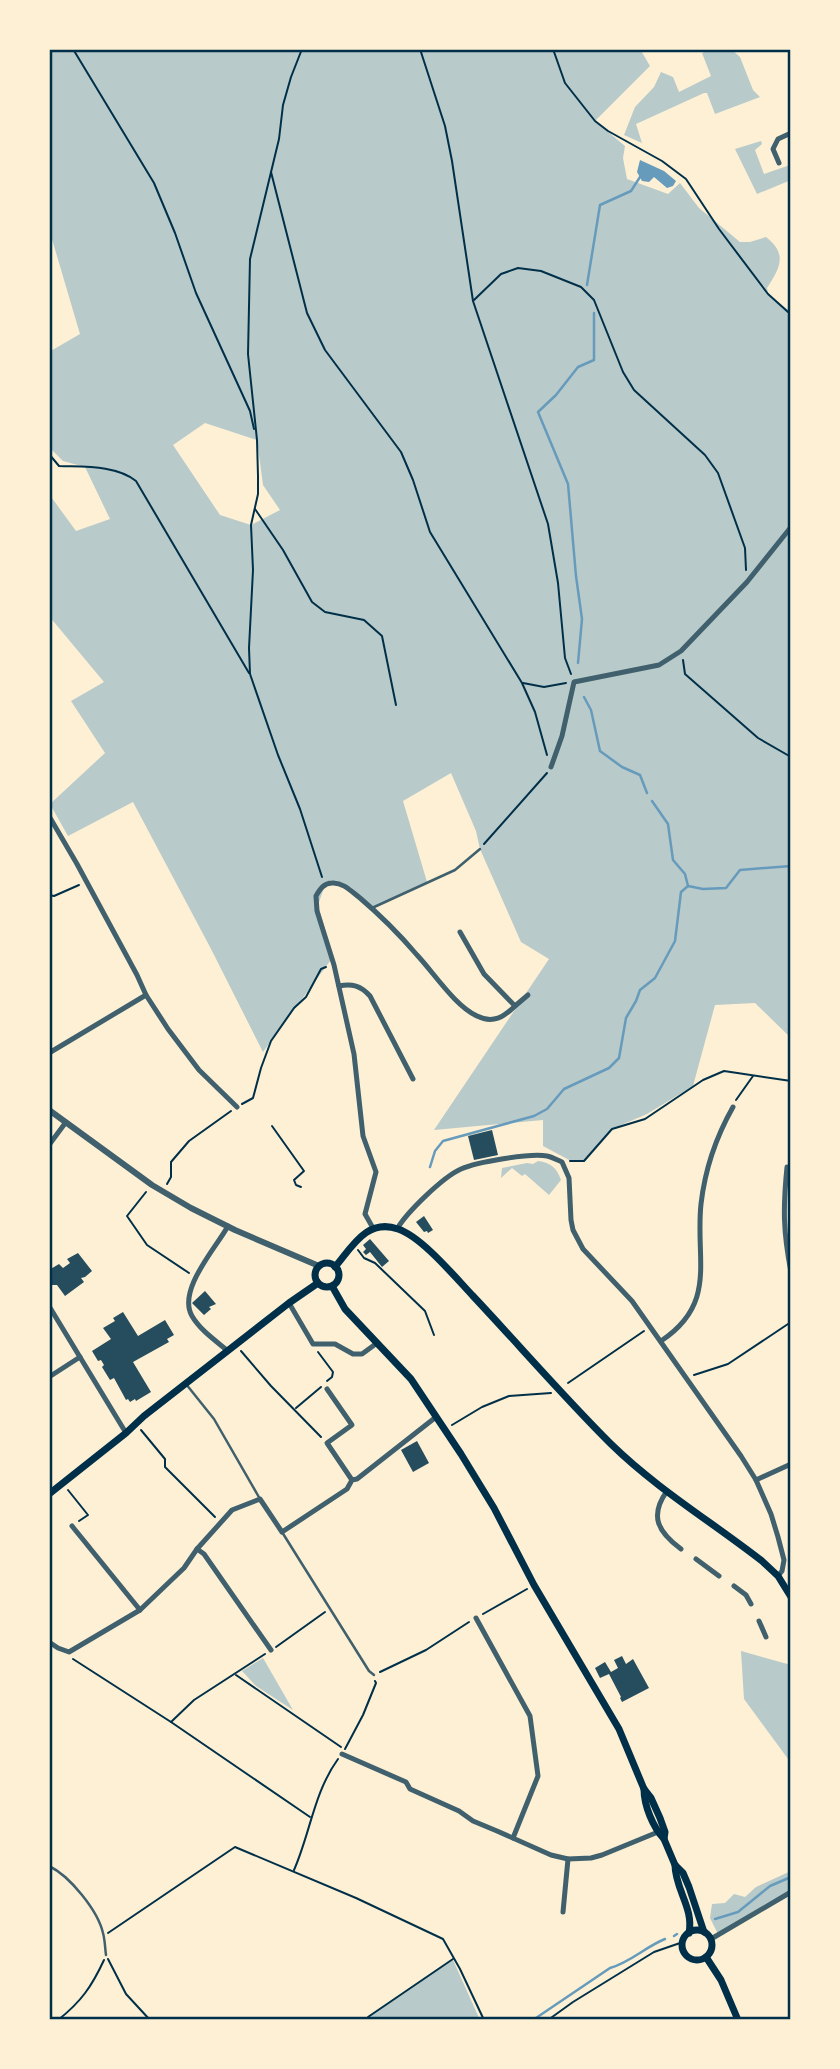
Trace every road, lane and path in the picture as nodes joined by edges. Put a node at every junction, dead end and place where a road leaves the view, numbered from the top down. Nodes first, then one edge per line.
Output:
1 (73, 49) edge
2 (302, 49) edge
3 (420, 49) edge
4 (553, 49) edge
5 (791, 134) edge
6 (779, 163) dead end
7 (270, 171) junction
8 (472, 302) junction
9 (791, 313) edge
10 (257, 440) junction
11 (49, 454) edge
12 (254, 508) junction
13 (791, 527) edge
14 (747, 582) junction
15 (681, 651) junction
16 (250, 674) junction
17 (574, 682) junction
18 (522, 683) junction
19 (396, 705) dead end
20 (791, 757) edge
21 (551, 767) junction
22 (49, 816) edge
23 (480, 849) joint
24 (87, 881) junction
25 (325, 885) junction
26 (49, 895) edge
27 (372, 908) junction
28 (460, 932) dead end
29 (328, 967) dead end
30 (339, 986) junction
31 (146, 995) junction
32 (528, 995) dead end
33 (515, 1006) junction
34 (49, 1053) edge
35 (753, 1075) junction
36 (413, 1079) dead end
37 (791, 1081) edge
38 (237, 1107) junction
39 (733, 1107) joint
40 (49, 1110) edge
41 (66, 1122) junction
42 (272, 1126) dead end
43 (49, 1144) edge
44 (562, 1162) junction
45 (787, 1167) dead end
46 (152, 1185) junction
47 (301, 1186) dead end
48 (163, 1191) junction
49 (228, 1226) junction
50 (373, 1228) junction
51 (397, 1229) junction
52 (353, 1244) junction
53 (319, 1266) junction
54 (335, 1267) junction
55 (791, 1272) edge
56 (195, 1278) junction
57 (318, 1283) junction
58 (332, 1286) junction
59 (289, 1303) junction
60 (49, 1306) edge
61 (791, 1322) edge
62 (651, 1327) junction
63 (434, 1335) dead end
64 (661, 1341) junction
65 (377, 1343) junction
66 (236, 1345) junction
67 (313, 1345) junction
68 (228, 1352) junction
69 (80, 1357) junction
70 (49, 1377) edge
71 (686, 1377) junction
72 (568, 1383) dead end
73 (186, 1384) junction
74 (325, 1387) junction
75 (556, 1392) dead end
76 (295, 1409) junction
77 (436, 1417) junction
78 (136, 1423) junction
79 (445, 1429) junction
80 (126, 1433) junction
81 (327, 1443) junction
82 (791, 1464) edge
83 (352, 1480) junction
84 (756, 1480) junction
85 (62, 1483) junction
86 (667, 1491) junction
87 (49, 1494) edge
88 (260, 1499) junction
89 (220, 1522) junction
90 (72, 1526) joint
91 (282, 1532) junction
92 (198, 1549) junction
93 (681, 1549) dead end
94 (696, 1559) dead end
95 (719, 1576) dead end
96 (778, 1576) junction
97 (534, 1585) junction
98 (734, 1586) dead end
99 (791, 1597) edge
100 (751, 1604) dead end
101 (329, 1609) junction
102 (140, 1610) junction
103 (476, 1618) junction
104 (759, 1621) dead end
105 (766, 1637) dead end
106 (49, 1642) edge
107 (271, 1650) junction
108 (69, 1652) junction
109 (235, 1674) junction
110 (374, 1675) junction
111 (171, 1722) junction
112 (343, 1752) junction
113 (644, 1789) junction
114 (311, 1818) junction
115 (658, 1832) junction
116 (513, 1838) junction
117 (664, 1839) junction
118 (568, 1859) junction
119 (675, 1865) junction
120 (49, 1866) edge
121 (293, 1871) junction
122 (791, 1892) edge
123 (563, 1912) dead end
124 (704, 1932) junction
125 (690, 1933) junction
126 (104, 1936) junction
127 (711, 1939) junction
128 (683, 1942) junction
129 (106, 1955) junction
130 (706, 1957) junction
131 (454, 1958) junction
132 (368, 2017) dead end
133 (58, 2020) edge
134 (150, 2020) edge
135 (484, 2020) edge
136 (548, 2020) edge
137 (738, 2020) edge

1 - 10 path
2 - 7 path
3 - 8 path
4 - 9 path
5 - 6 street
7 - 10 path
7 - 18 path
8 - 14 path
8 - 17 path
10 - 12 path
11 - 16 path
12 - 16 path
12 - 19 path
13 - 14 street
14 - 15 street
15 - 17 street
15 - 20 path
16 - 25 path
17 - 18 path
17 - 21 street
18 - 21 path
21 - 23 path
22 - 24 street
23 - 27 lane
24 - 26 path
24 - 31 street
25 - 27 street
25 - 30 street
27 - 33 street
28 - 33 street
29 - 38 path
30 - 36 street
30 - 50 street
31 - 34 street
31 - 38 street
32 - 33 street
35 - 37 path
35 - 39 path
35 - 44 path
38 - 48 path
39 - 64 street
40 - 41 street
41 - 43 street
41 - 46 street
42 - 47 path
44 - 51 street
44 - 62 street
45 - 55 street
46 - 48 street
46 - 56 path
48 - 49 street
49 - 53 street
49 - 56 street
50 - 51 main road
50 - 52 main road
51 - 86 main road
52 - 54 main road
52 - 63 path
53 - 54 main road
53 - 57 main road
54 - 58 main road
56 - 68 street
57 - 58 main road
57 - 59 main road
58 - 65 main road
59 - 66 main road
59 - 67 street
60 - 69 street
61 - 71 path
62 - 64 street
62 - 72 path
64 - 71 street
65 - 67 street
65 - 77 main road
66 - 68 main road
66 - 76 path
67 - 74 path
68 - 73 main road
69 - 70 street
69 - 80 street
71 - 84 street
73 - 78 main road
73 - 88 lane
74 - 76 path
74 - 81 street
75 - 79 path
76 - 81 path
77 - 79 main road
77 - 83 street
78 - 80 main road
78 - 89 path
79 - 97 main road
80 - 85 main road
81 - 83 street
82 - 84 street
83 - 91 street
84 - 96 street
85 - 87 main road
85 - 90 path
86 - 93 street
86 - 96 main road
88 - 89 street
88 - 91 street
89 - 92 street
90 - 102 street
91 - 101 lane
92 - 102 street
92 - 107 street
94 - 95 street
96 - 99 main road
97 - 103 path
97 - 113 main road
98 - 100 street
101 - 107 path
101 - 110 lane
102 - 108 street
103 - 110 path
103 - 116 street
104 - 105 street
106 - 108 street
107 - 109 path
108 - 111 path
109 - 111 path
109 - 112 path
110 - 112 path
111 - 114 path
112 - 114 path
112 - 116 street
113 - 115 main road
113 - 117 main road
114 - 121 path
115 - 117 main road
115 - 118 street
116 - 118 street
117 - 119 main road
118 - 123 street
119 - 124 main road
119 - 125 main road
120 - 126 lane
121 - 126 path
121 - 131 path
122 - 127 street
124 - 125 main road
124 - 127 main road
125 - 128 main road
126 - 129 lane
127 - 130 main road
128 - 130 main road
128 - 136 path
129 - 133 path
129 - 134 path
130 - 137 main road
131 - 132 path
131 - 135 path

